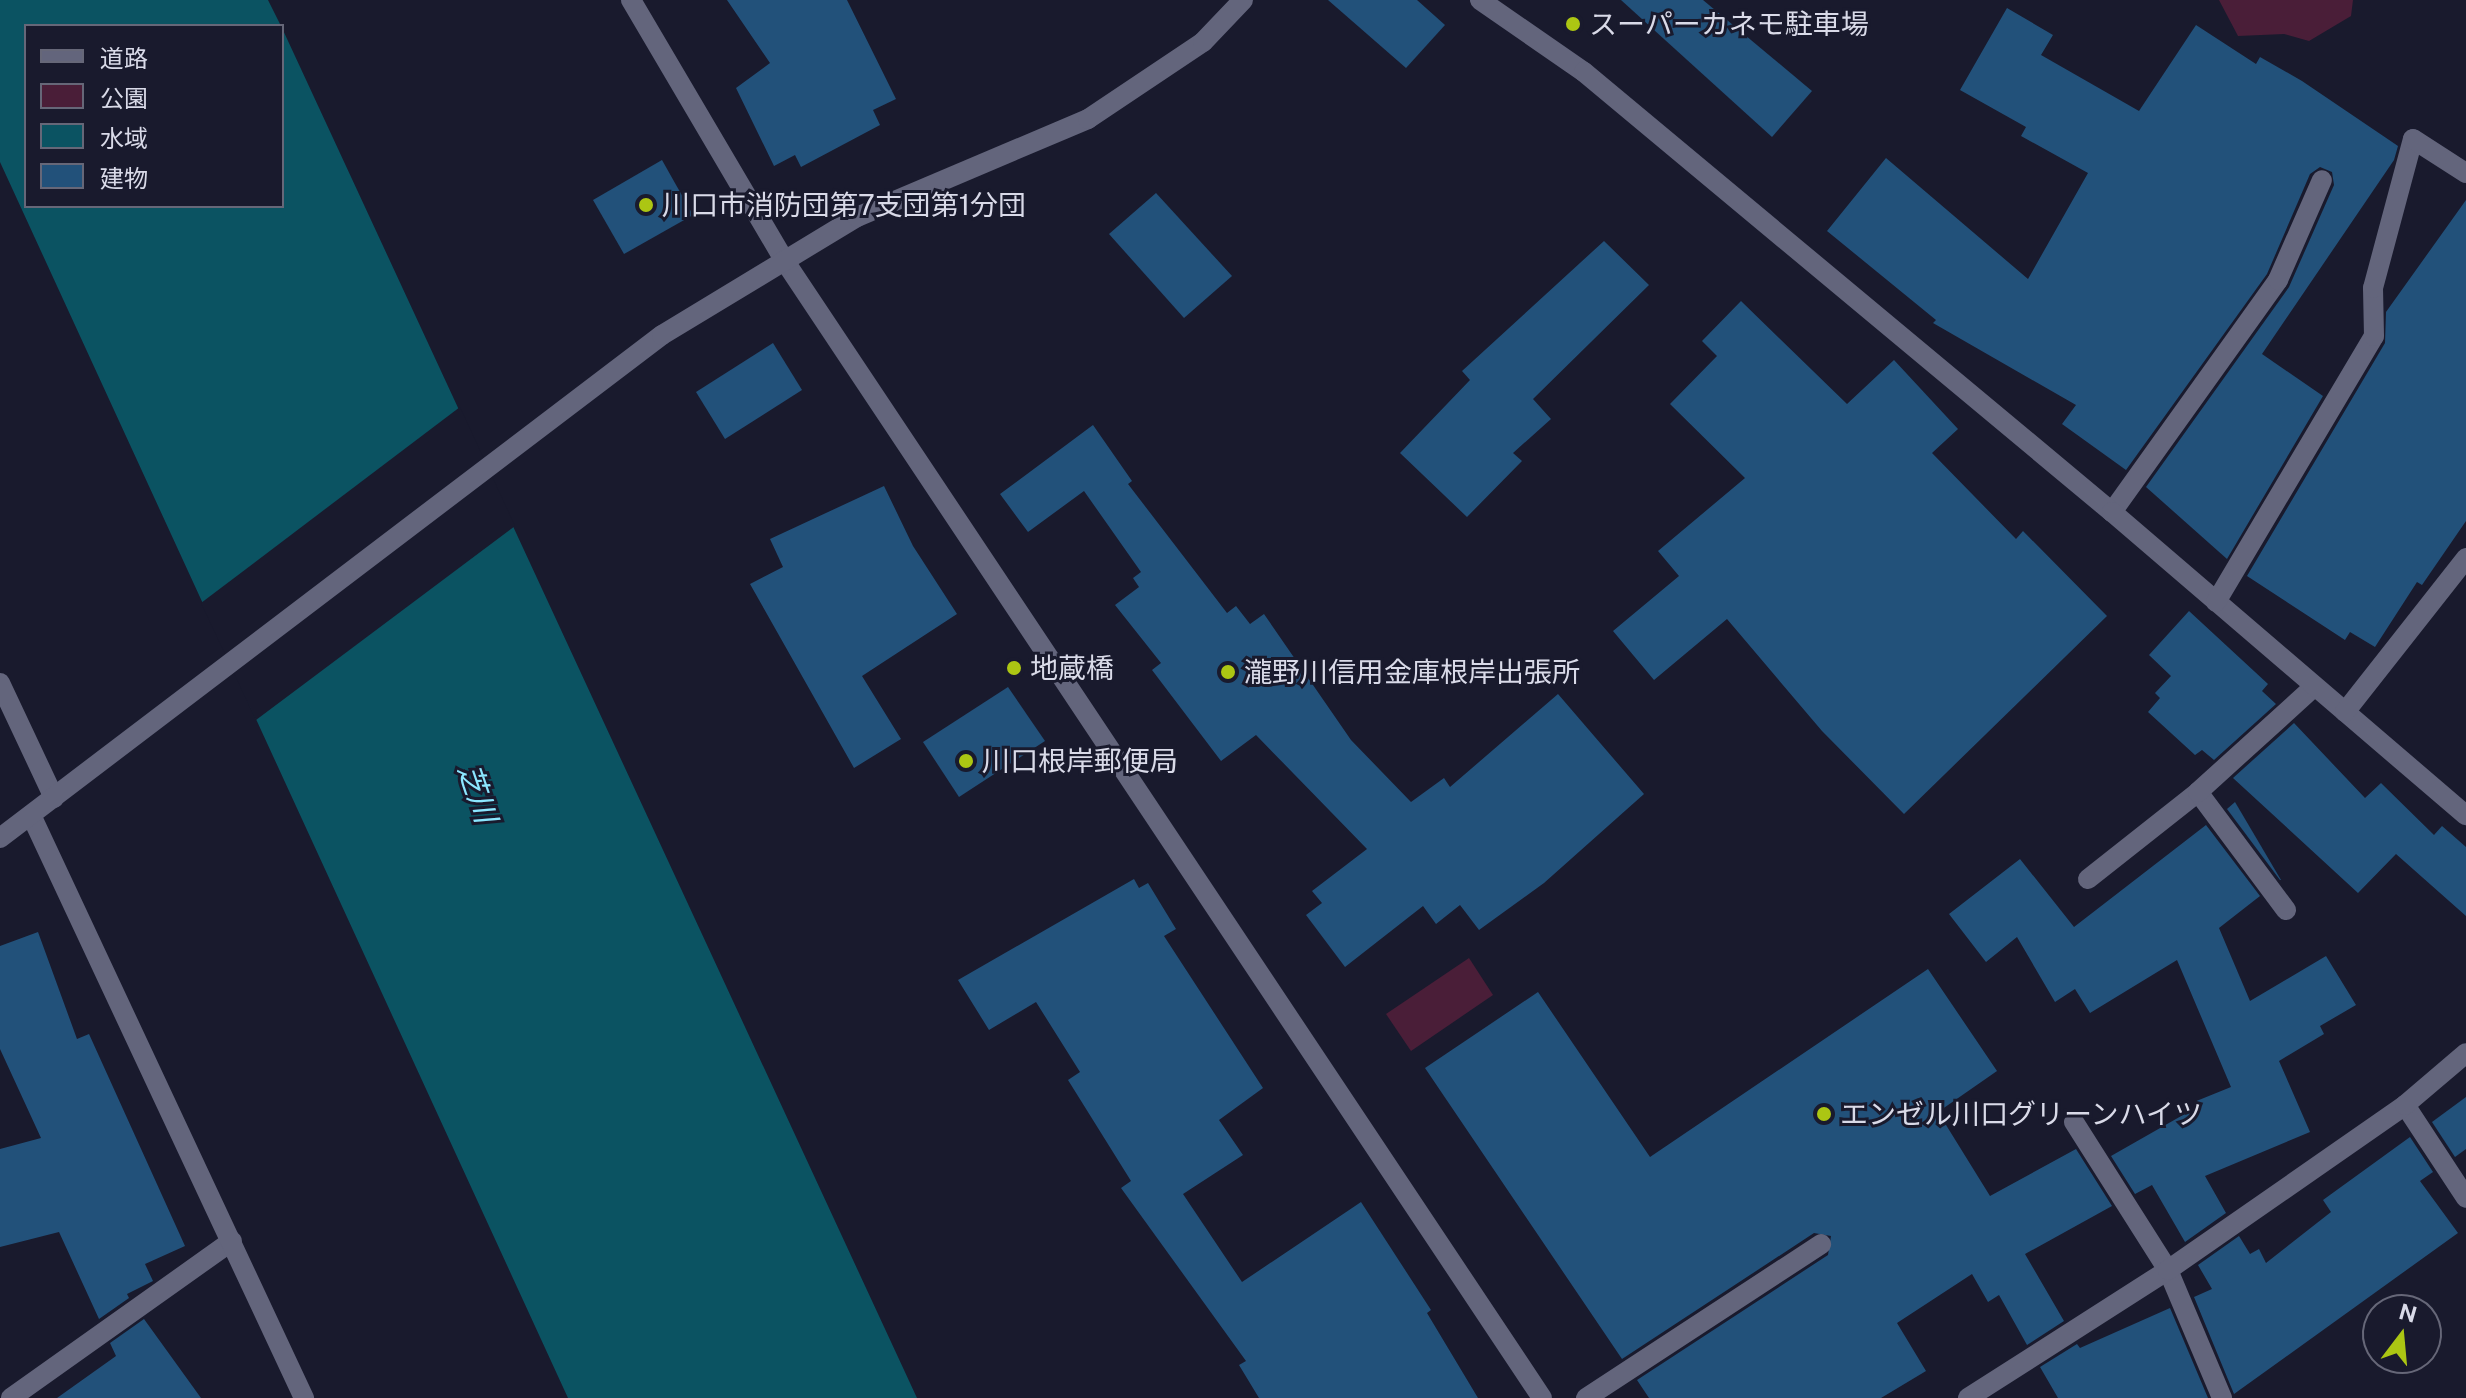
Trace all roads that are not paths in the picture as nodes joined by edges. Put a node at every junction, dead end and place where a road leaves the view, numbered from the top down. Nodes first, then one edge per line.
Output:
1 (631, 0) edge
2 (1243, 0) edge
3 (1480, 0) edge
4 (2466, 173) edge
5 (2322, 180) dead end
6 (784, 260) junction
7 (2112, 512) junction
8 (2466, 558) edge
9 (2216, 602) junction
10 (0, 683) edge
11 (2314, 687) junction
12 (2345, 712) junction
13 (2198, 792) junction
14 (54, 798) junction
15 (2464, 809) edge
16 (31, 815) junction
17 (0, 838) edge
18 (2088, 879) dead end
19 (2286, 910) dead end
20 (2466, 1053) edge
21 (2405, 1105) junction
22 (2074, 1122) dead end
23 (2466, 1198) edge
24 (232, 1241) junction
25 (1821, 1244) dead end
26 (2168, 1270) junction
27 (11, 1398) edge
28 (304, 1398) edge
29 (1542, 1398) edge
30 (1586, 1398) edge
31 (1968, 1398) edge
32 (2222, 1398) edge

1 - 6 street
2 - 6 street
3 - 7 street
4 - 9 street
5 - 7 street
6 - 14 street
6 - 29 street
7 - 9 street
8 - 12 street
9 - 11 street
10 - 14 street
11 - 12 street
11 - 13 street
12 - 15 street
13 - 18 street
13 - 19 street
14 - 16 street
16 - 17 street
16 - 24 street
20 - 21 street
21 - 23 street
21 - 26 street
22 - 26 street
24 - 27 street
24 - 28 street
25 - 30 street
26 - 31 street
26 - 32 street

